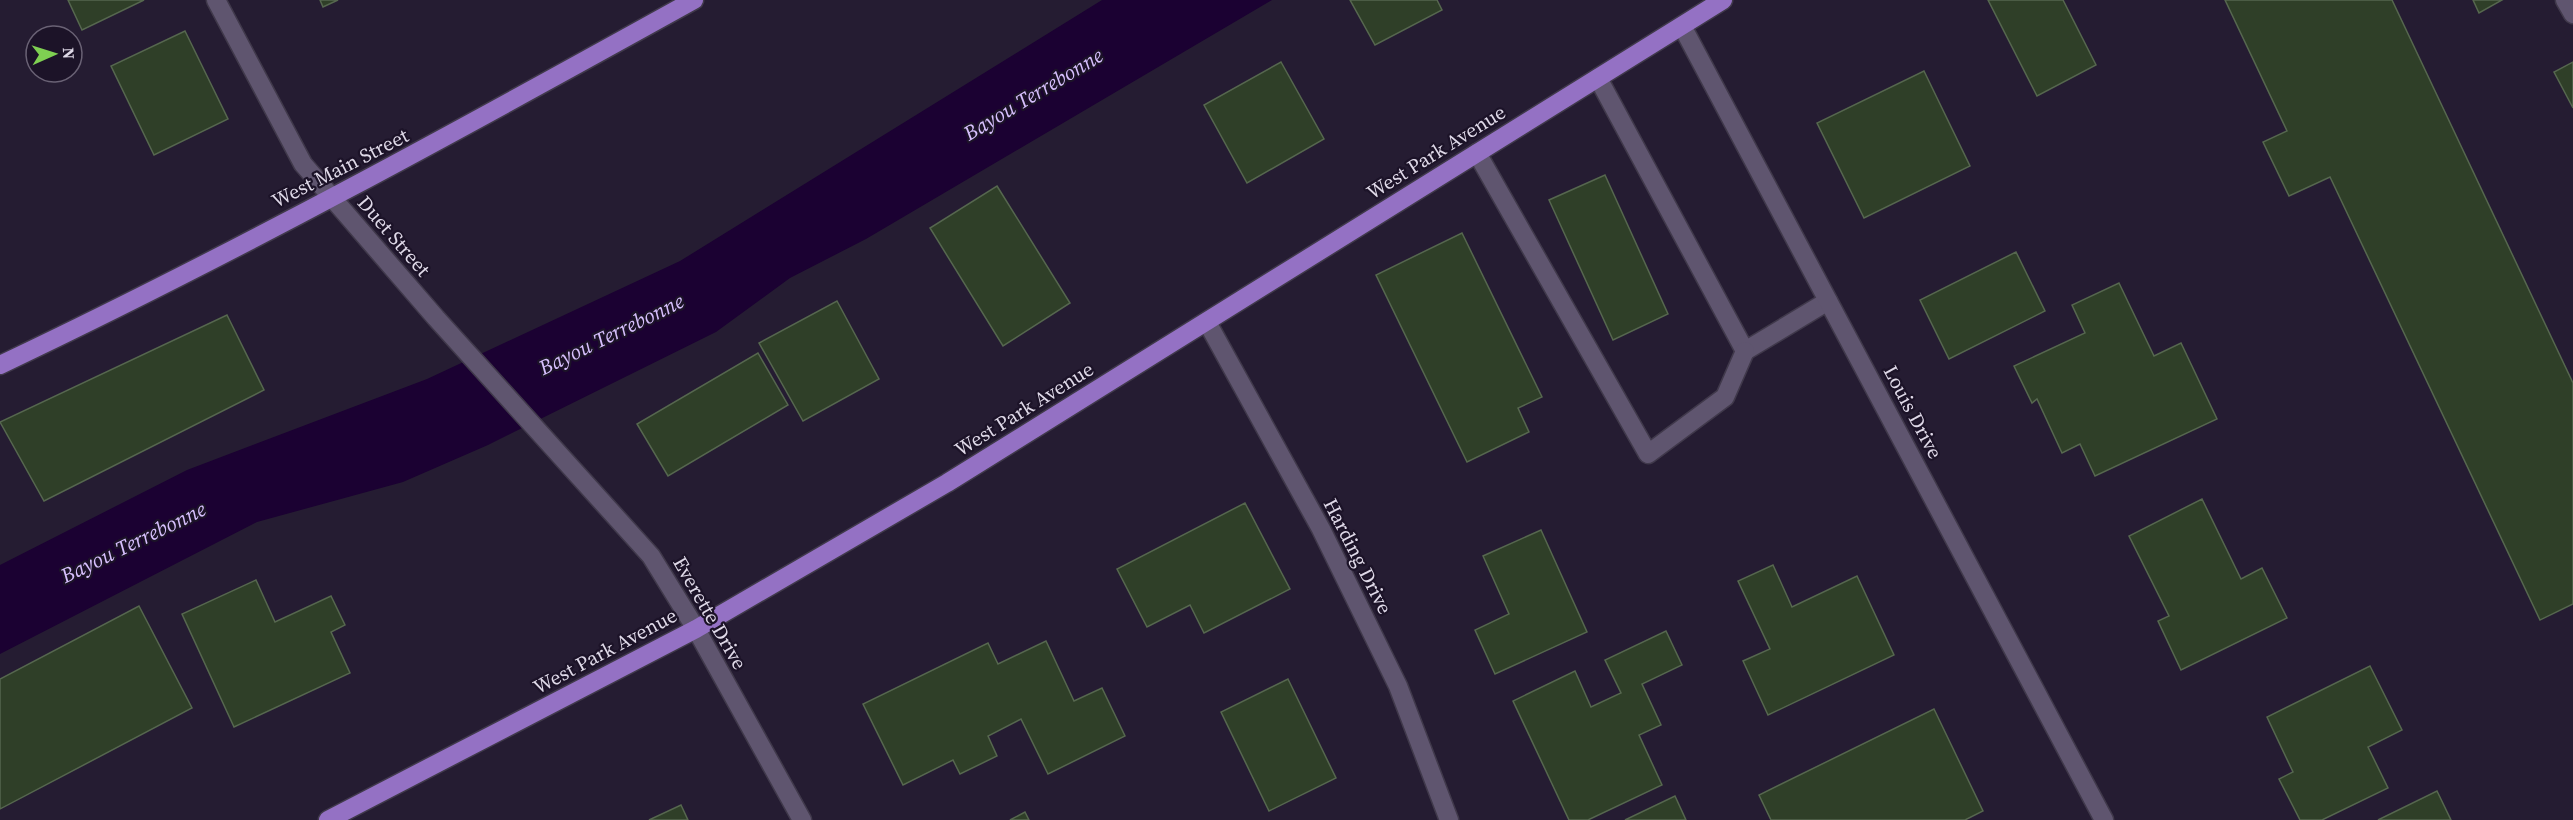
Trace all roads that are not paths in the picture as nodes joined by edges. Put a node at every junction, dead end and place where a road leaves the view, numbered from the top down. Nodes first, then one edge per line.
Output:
1 (216, 0) edge
2 (694, 0) edge
3 (1723, 0) edge
4 (2565, 0) edge
5 (2573, 14) edge
6 (1682, 26) junction
7 (1598, 78) junction
8 (1477, 153) junction
9 (330, 198) junction
10 (1828, 301) junction
11 (1207, 322) junction
12 (1745, 351) junction
13 (0, 365) edge
14 (552, 447) joint
15 (696, 629) junction
16 (328, 820) edge
17 (802, 820) edge
18 (1449, 820) edge
19 (2104, 820) edge

1 - 9 street, Duet Street
2 - 9 main road, West Main Street
3 - 6 main road, West Park Avenue
4 - 5 street
6 - 7 main road, West Park Avenue
6 - 10 street, Louis Drive
7 - 8 main road, West Park Avenue
7 - 12 street
8 - 11 main road, West Park Avenue
8 - 12 street
9 - 13 main road, West Main Street
9 - 14 street, Duet Street
10 - 12 street
10 - 19 street, Louis Drive
11 - 15 main road, West Park Avenue
11 - 18 street, Harding Drive
14 - 15 street, Everette Drive
15 - 16 main road, West Park Avenue
15 - 17 street, Everette Drive

